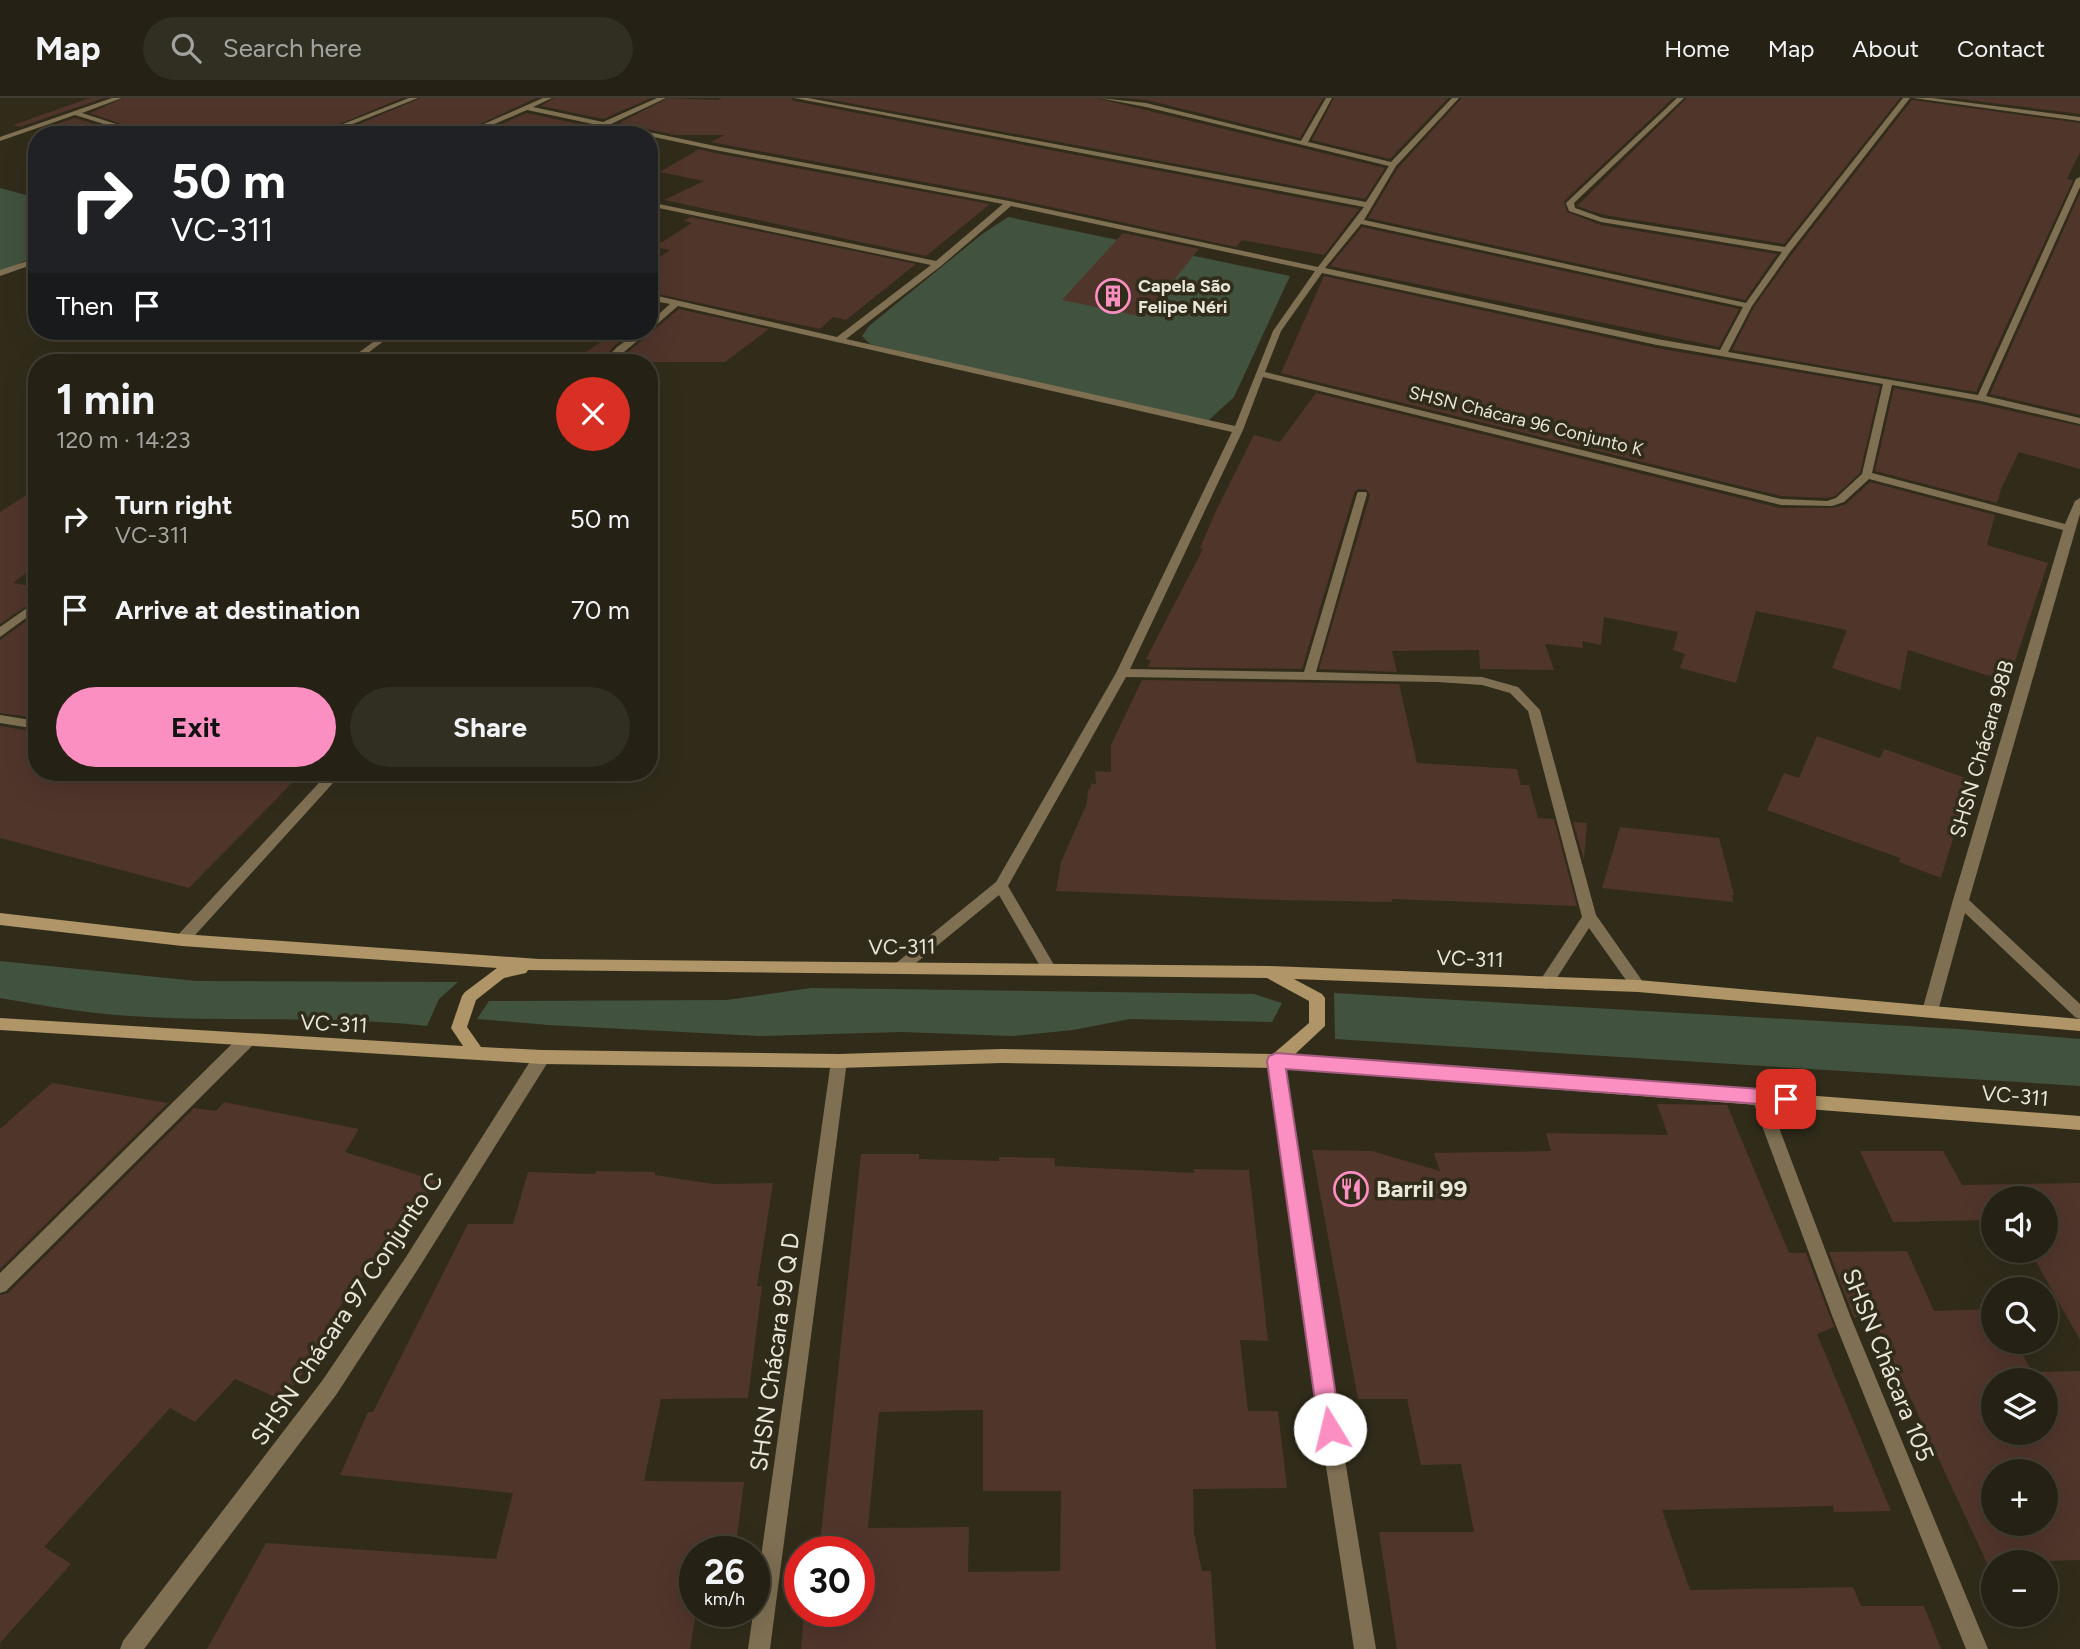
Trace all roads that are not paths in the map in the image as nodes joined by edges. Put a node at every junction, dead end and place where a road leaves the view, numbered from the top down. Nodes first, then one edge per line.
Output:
1 (119, 98) edge
2 (415, 98) edge
3 (549, 98) edge
4 (663, 98) edge
5 (797, 98) edge
6 (1102, 98) edge
7 (1127, 98) edge
8 (1167, 98) edge
9 (1329, 98) edge
10 (1456, 98) edge
11 (1681, 98) edge
12 (1907, 98) edge
13 (1916, 98) edge
14 (1146, 104) junction
15 (527, 108) junction
16 (1160, 108) junction
17 (74, 113) junction
18 (2080, 119) edge
19 (604, 124) junction
20 (37, 126) edge
21 (117, 126) edge
22 (342, 126) edge
23 (484, 126) edge
24 (614, 126) edge
25 (28, 129) edge
26 (658, 135) edge
27 (0, 139) edge
28 (1304, 142) junction
29 (1393, 165) junction
30 (2080, 180) edge
31 (1009, 203) junction
32 (1368, 205) junction
33 (658, 206) edge
34 (1359, 221) junction
35 (1787, 250) junction
36 (28, 263) edge
37 (939, 264) junction
38 (5, 271) edge
39 (1319, 271) junction
40 (658, 298) edge
41 (676, 303) junction
42 (1748, 306) junction
43 (658, 320) edge
44 (840, 339) junction
45 (381, 340) edge
46 (634, 340) edge
47 (1723, 353) junction
48 (361, 354) edge
49 (617, 354) edge
50 (1261, 374) junction
51 (1888, 381) junction
52 (1982, 398) junction
53 (2080, 421) edge
54 (1238, 430) junction
55 (1867, 475) junction
56 (1362, 494) dead end
57 (2080, 501) edge
58 (2070, 528) junction
59 (28, 611) edge
60 (0, 633) edge
61 (1122, 673) junction
62 (1309, 675) junction
63 (0, 719) edge
64 (28, 724) edge
65 (328, 781) edge
66 (1001, 886) junction
67 (1960, 900) junction
68 (1589, 917) junction
69 (0, 919) edge
70 (182, 940) junction
71 (539, 965) junction
72 (900, 968) junction
73 (1049, 969) junction
74 (1269, 972) junction
75 (1546, 983) junction
76 (1638, 986) junction
77 (1930, 1011) junction
78 (2080, 1013) edge
79 (0, 1024) edge
80 (2080, 1025) edge
81 (247, 1040) junction
82 (475, 1052) junction
83 (542, 1057) junction
84 (839, 1061) junction
85 (1276, 1061) junction
86 (1759, 1097) junction
87 (2080, 1123) edge
88 (0, 1285) edge
89 (131, 1649) edge
90 (759, 1649) edge
91 (1365, 1649) edge
92 (1977, 1649) edge

1 - 17 street
2 - 22 street
3 - 15 street
4 - 19 street
5 - 32 street
6 - 14 street
7 - 14 street
8 - 16 street
9 - 28 street
10 - 29 street
11 - 35 street
12 - 35 street
13 - 18 street
14 - 16 street
15 - 19 street
15 - 23 street
16 - 28 street
17 - 20 street
17 - 21 street
19 - 24 street
25 - 27 street
26 - 31 street
28 - 29 street
29 - 32 street
30 - 52 street
31 - 37 street
31 - 39 street
32 - 34 street
33 - 37 street
34 - 39 street
34 - 42 street
35 - 42 street
36 - 38 street
37 - 44 street
39 - 47 street
39 - 50 street
40 - 41 street
41 - 43 street
41 - 44 street
42 - 47 street
44 - 54 street
45 - 48 street
46 - 49 street
47 - 51 street
50 - 54 street
50 - 55 street, SHSN Chácara 96 Conjunto K
51 - 52 street
51 - 55 street
52 - 53 street
54 - 61 street
55 - 58 street
56 - 62 street
57 - 58 street, SHSN Chácara 98B
58 - 67 street, SHSN Chácara 98B
59 - 60 street
61 - 62 street
61 - 66 street
62 - 68 street
63 - 64 street
65 - 70 street
66 - 72 street
66 - 73 street
67 - 77 street, SHSN Chácara 98B
67 - 78 street
68 - 75 street
68 - 76 street
69 - 70 main road
70 - 71 main road
71 - 72 main road, VC-311
71 - 82 main road
72 - 73 main road, VC-311
73 - 74 main road, VC-311
74 - 75 main road, VC-311
74 - 85 main road
75 - 76 main road, VC-311
76 - 77 main road, VC-311
77 - 80 main road, VC-311
79 - 81 main road, VC-311
81 - 82 main road, VC-311
81 - 88 street
82 - 83 main road, VC-311
83 - 84 main road, VC-311
83 - 89 street, SHSN Chácara 97 Conjunto C
84 - 85 main road, VC-311
84 - 90 street, SHSN Chácara 99 Q D
85 - 86 main road, VC-311
85 - 91 street
86 - 87 main road, VC-311
86 - 92 street, SHSN Chácara 105

